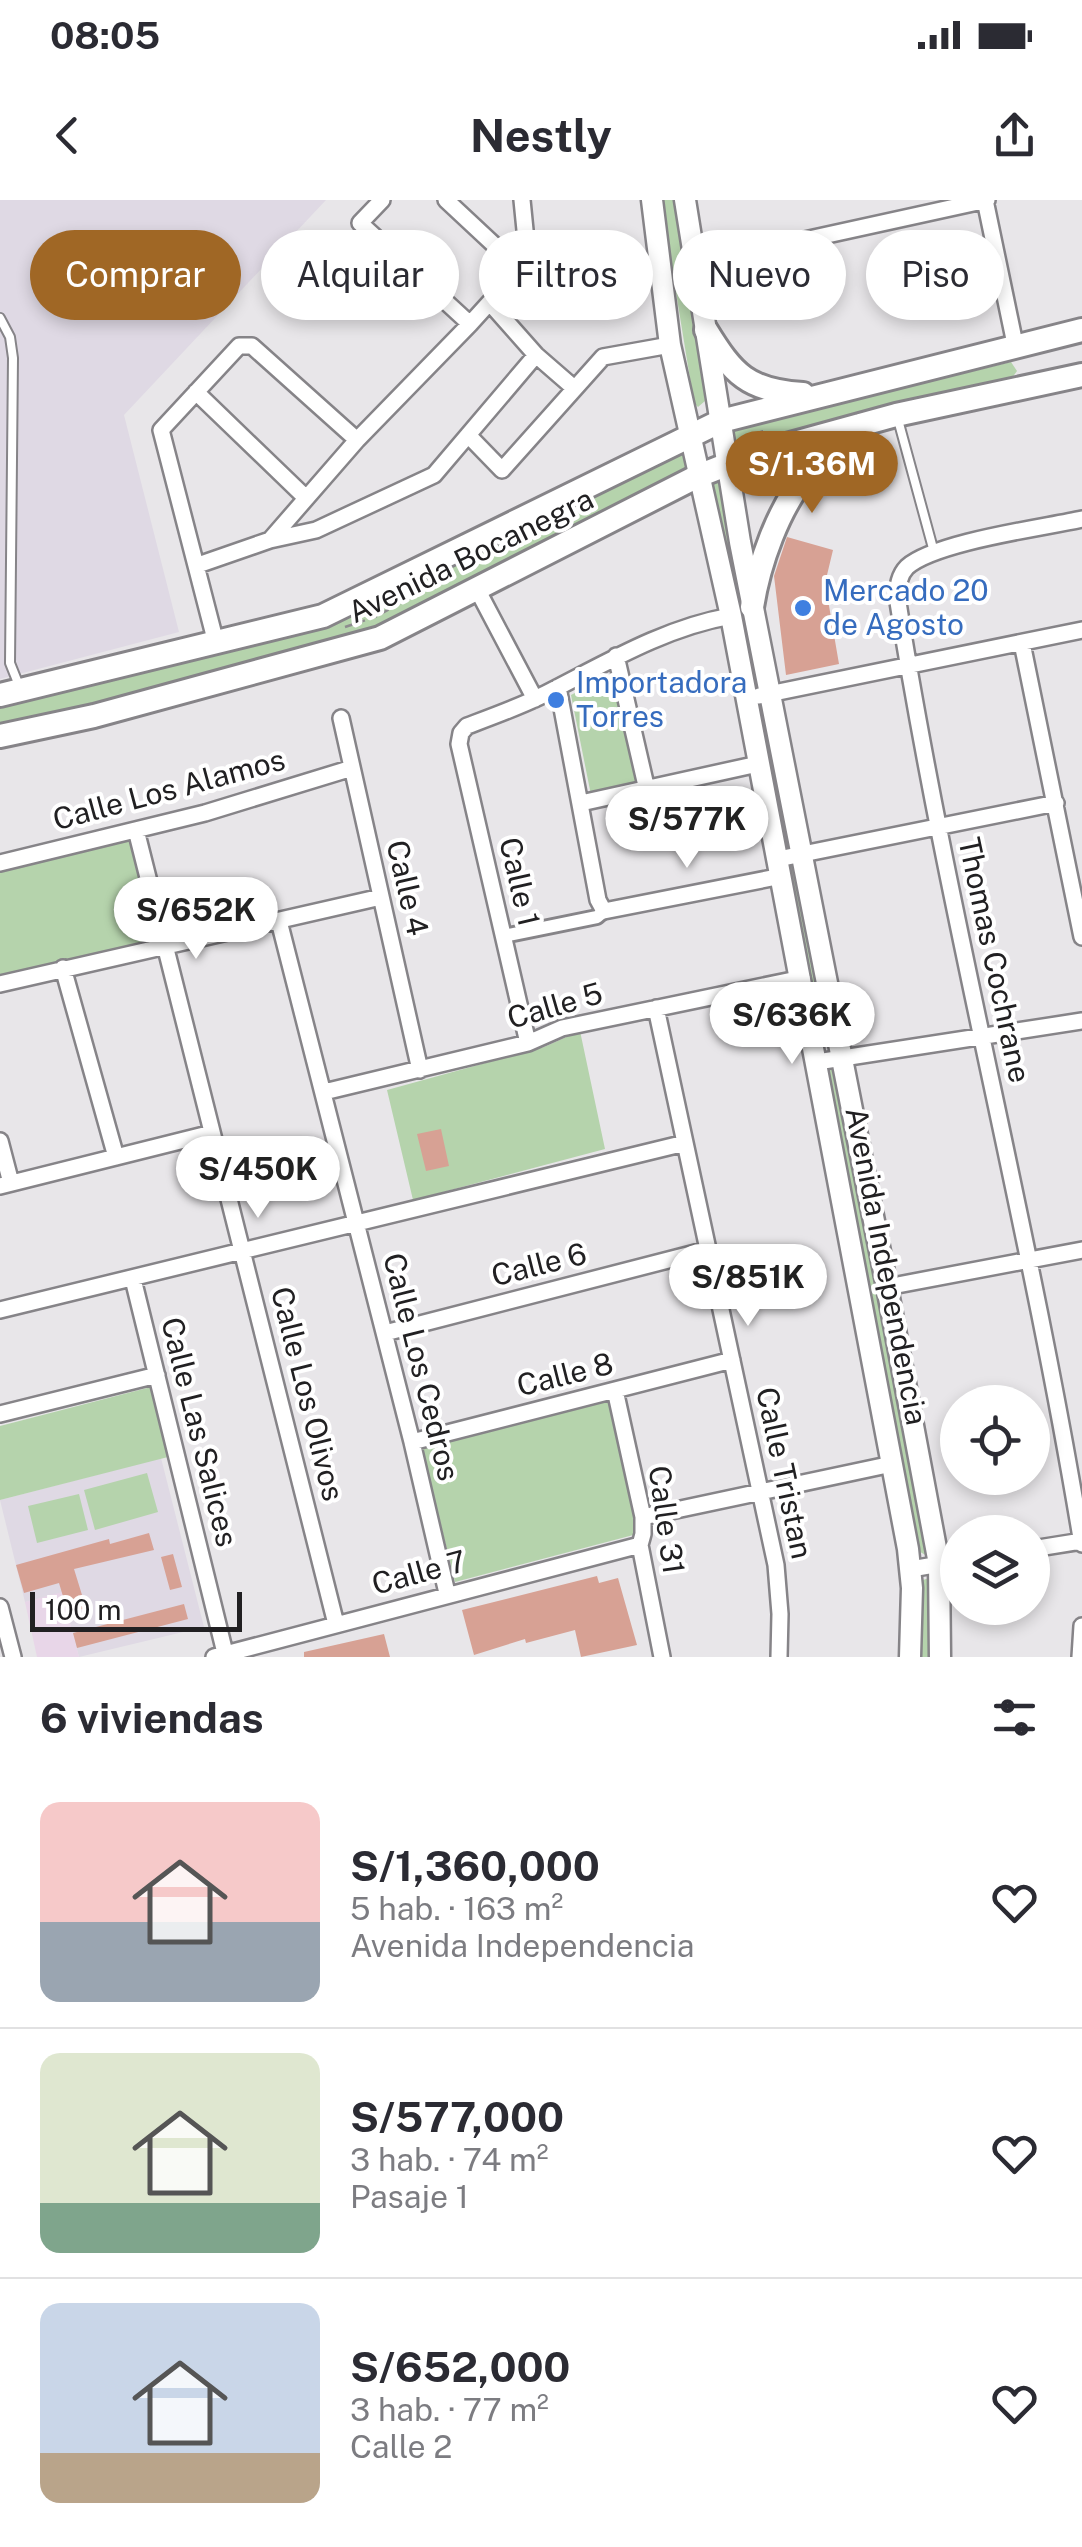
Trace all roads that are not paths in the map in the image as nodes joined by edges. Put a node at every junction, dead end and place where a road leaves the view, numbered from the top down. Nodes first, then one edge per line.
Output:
1 (382, 200) edge
2 (446, 200) edge
3 (522, 200) edge
4 (652, 200) edge
5 (685, 200) edge
6 (985, 200) edge
7 (479, 230) edge
8 (525, 230) edge
9 (846, 231) edge
10 (479, 315) edge
11 (0, 318) edge
12 (505, 320) edge
13 (470, 324) junction
14 (706, 330) junction
15 (1082, 330) edge
16 (1015, 344) junction
17 (670, 345) junction
18 (536, 354) junction
19 (1082, 375) edge
20 (574, 388) junction
21 (196, 392) junction
22 (821, 395) junction
23 (896, 415) junction
24 (721, 420) junction
25 (860, 425) junction
26 (689, 434) junction
27 (468, 435) junction
28 (357, 440) junction
29 (728, 465) junction
30 (698, 476) junction
31 (306, 498) junction
32 (1082, 519) edge
33 (270, 540) junction
34 (934, 552) junction
35 (198, 565) junction
36 (477, 589) junction
37 (742, 611) junction
38 (1082, 630) edge
39 (216, 642) junction
40 (1022, 643) junction
41 (616, 656) junction
42 (908, 668) junction
43 (558, 687) junction
44 (10, 692) edge
45 (769, 694) junction
46 (535, 699) junction
47 (746, 699) junction
48 (341, 718) dead end
49 (0, 736) edge
50 (758, 764) junction
51 (352, 768) junction
52 (647, 790) junction
53 (1056, 803) junction
54 (581, 804) junction
55 (938, 827) junction
56 (136, 830) junction
57 (802, 854) junction
58 (0, 862) edge
59 (780, 867) junction
60 (381, 898) junction
61 (1079, 905) edge
62 (604, 911) junction
63 (279, 922) junction
64 (504, 936) junction
65 (1082, 938) edge
66 (166, 945) junction
67 (63, 968) junction
68 (802, 978) junction
69 (0, 984) edge
70 (656, 1008) junction
71 (1082, 1021) edge
72 (983, 1038) junction
73 (528, 1043) junction
74 (841, 1057) junction
75 (816, 1062) junction
76 (420, 1070) junction
77 (324, 1092) junction
78 (212, 1133) junction
79 (0, 1141) edge
80 (685, 1143) junction
81 (116, 1157) junction
82 (6, 1185) edge
83 (357, 1224) junction
84 (707, 1250) junction
85 (1082, 1250) edge
86 (242, 1251) junction
87 (1028, 1261) junction
88 (133, 1279) junction
89 (888, 1287) junction
90 (0, 1310) edge
91 (385, 1333) junction
92 (732, 1360) junction
93 (157, 1376) junction
94 (615, 1390) junction
95 (0, 1414) edge
96 (412, 1442) junction
97 (892, 1464) junction
98 (760, 1490) junction
99 (642, 1517) junction
100 (940, 1525) edge
101 (1082, 1542) edge
102 (640, 1545) junction
103 (1050, 1546) edge
104 (940, 1563) edge
105 (911, 1568) junction
106 (448, 1593) junction
107 (0, 1607) edge
108 (336, 1624) junction
109 (943, 1625) edge
110 (1082, 1626) edge
111 (222, 1656) edge
112 (658, 1656) edge
113 (13, 1657) edge
114 (779, 1657) edge
115 (910, 1657) edge
116 (940, 1657) edge
117 (1080, 1657) edge

1 - 13 street
2 - 7 street
3 - 8 street
4 - 17 street, Avenida Independencia
5 - 14 street, Avenida Independencia
6 - 9 street
6 - 16 street
10 - 13 street
11 - 44 lane
12 - 18 street
13 - 28 street
14 - 22 main road
14 - 24 street, Avenida Independencia
15 - 16 main road, Avenida Bocanegra
16 - 22 main road, Avenida Bocanegra
17 - 20 street
17 - 26 street, Avenida Independencia
18 - 20 street
18 - 27 street
19 - 23 main road, Avenida Bocanegra
20 - 27 street
21 - 28 street
21 - 31 street
21 - 35 street
22 - 24 main road, Avenida Bocanegra
23 - 25 main road, Avenida Bocanegra
23 - 34 lane
24 - 26 main road, Avenida Bocanegra
24 - 29 street, Avenida Independencia
25 - 29 main road, Avenida Bocanegra
25 - 37 main road
26 - 30 street, Avenida Independencia
26 - 39 main road, Avenida Bocanegra
27 - 33 street
28 - 31 street
29 - 30 main road, Avenida Bocanegra
29 - 37 street, Avenida Independencia
30 - 36 main road, Avenida Bocanegra
30 - 37 street, Avenida Independencia
31 - 33 street
32 - 34 street, Thomas Cochrane
33 - 35 street
34 - 42 street, Thomas Cochrane
35 - 39 street
36 - 46 street
36 - 49 main road, Avenida Bocanegra
37 - 41 street
37 - 45 street, Avenida Independencia
37 - 47 street, Avenida Independencia
38 - 40 street
39 - 44 main road, Avenida Bocanegra
40 - 42 street
40 - 53 street
41 - 43 street
41 - 52 street
42 - 45 street
42 - 55 street, Thomas Cochrane
43 - 46 street
43 - 54 street
45 - 47 street
45 - 57 street, Avenida Independencia
46 - 64 street, Calle 1
47 - 50 street, Avenida Independencia
48 - 51 street, Calle 4
50 - 52 street
50 - 59 street, Avenida Independencia
51 - 56 street, Calle Los Alamos
51 - 60 street, Calle 4
52 - 54 street
53 - 55 street
53 - 61 street
54 - 62 street
55 - 57 street
55 - 72 street, Thomas Cochrane
56 - 58 street, Calle Los Alamos
56 - 66 street, Calle Los Olivos
57 - 59 street
57 - 74 street, Avenida Independencia
59 - 62 street
59 - 68 street, Avenida Independencia
60 - 63 street
60 - 76 street, Calle 4
61 - 65 street
62 - 64 street
63 - 66 street
63 - 77 street, Calle Los Cedros
64 - 73 street, Calle 1
66 - 67 street
66 - 78 street, Calle Los Olivos
67 - 69 street
67 - 81 street
68 - 70 street, Calle 5
68 - 75 street, Avenida Independencia
70 - 73 street, Calle 5
70 - 80 street, Calle Tristan
71 - 72 street
72 - 74 street
72 - 87 street, Thomas Cochrane
73 - 76 street, Calle 5
74 - 75 street
74 - 89 street, Avenida Independencia
75 - 97 street, Avenida Independencia
76 - 77 street, Calle 5
77 - 83 street, Calle Los Cedros
78 - 81 street
78 - 86 street, Calle Los Olivos
79 - 82 street
80 - 83 street
80 - 84 street, Calle Tristan
81 - 82 street
83 - 86 street
83 - 91 street, Calle Los Cedros
84 - 91 street, Calle 6
84 - 92 street, Calle Tristan
85 - 87 street
86 - 88 street
86 - 108 street, Calle Los Olivos
87 - 89 street
87 - 101 street, Thomas Cochrane
88 - 90 street
88 - 93 street, Calle Las Salices
89 - 100 street, Avenida Independencia
91 - 96 street, Calle Los Cedros
92 - 94 street, Calle 8
92 - 98 street, Calle Tristan
93 - 95 street
93 - 111 street, Calle Las Salices
94 - 96 street, Calle 8
94 - 99 street, Calle 31
96 - 106 street, Calle Los Cedros
97 - 98 street
97 - 105 street, Avenida Independencia
98 - 99 street
98 - 114 street, Calle Tristan
99 - 102 street, Calle 31
101 - 103 street
102 - 106 street, Calle 7
102 - 112 street, Calle 31
104 - 105 street
105 - 115 street, Avenida Independencia
106 - 108 street, Calle 7
107 - 113 street
108 - 111 street, Calle 7
109 - 116 street, Avenida Independencia
110 - 117 street

